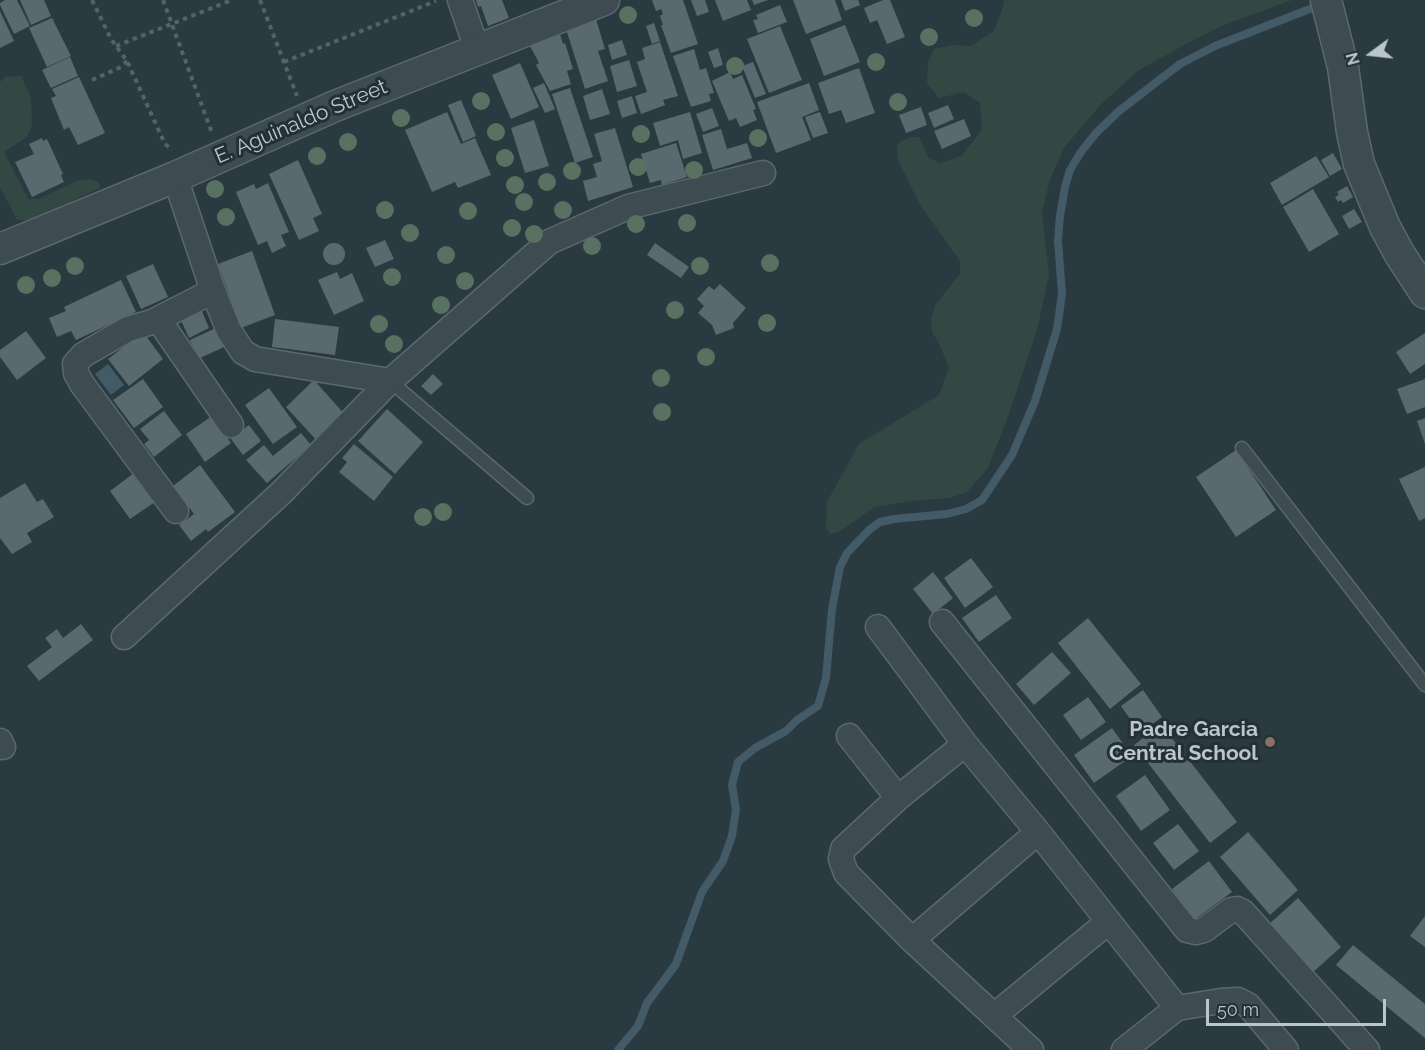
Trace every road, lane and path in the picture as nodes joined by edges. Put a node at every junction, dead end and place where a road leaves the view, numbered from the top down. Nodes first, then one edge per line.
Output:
1 (92, 0) edge
2 (163, 0) edge
3 (232, 0) edge
4 (260, 0) edge
5 (436, 0) edge
6 (460, 0) edge
7 (604, 0) edge
8 (1326, 0) edge
9 (172, 24) junction
10 (116, 46) junction
11 (477, 49) junction
12 (127, 61) junction
13 (284, 62) junction
14 (92, 80) dead end
15 (308, 118) junction
16 (215, 142) dead end
17 (177, 164) junction
18 (764, 173) dead end
19 (0, 249) edge
20 (213, 291) junction
21 (1425, 293) edge
22 (158, 319) junction
23 (390, 381) junction
24 (231, 425) dead end
25 (1242, 448) dead end
26 (527, 498) dead end
27 (176, 511) dead end
28 (942, 622) dead end
29 (878, 627) dead end
30 (124, 638) dead end
31 (1425, 685) edge
32 (849, 736) dead end
33 (964, 744) junction
34 (898, 798) junction
35 (1038, 832) junction
36 (1108, 922) junction
37 (912, 940) junction
38 (1177, 1008) junction
39 (994, 1016) junction
40 (1031, 1050) edge
41 (1124, 1050) edge
42 (1286, 1050) edge
43 (1367, 1050) edge

1 - 10 path
2 - 9 path
3 - 9 path
4 - 13 path
5 - 13 path
6 - 11 street
7 - 11 street, E. Aguinaldo Street
8 - 21 street
9 - 10 path
9 - 16 path
10 - 12 path
11 - 15 street, E. Aguinaldo Street
12 - 14 path
12 - 17 path
13 - 15 path
15 - 17 street, E. Aguinaldo Street
17 - 19 street, E. Aguinaldo Street
17 - 20 street
18 - 23 street
20 - 22 street
20 - 23 street
22 - 24 street
22 - 27 street
23 - 26 lane
23 - 30 street
25 - 31 lane
28 - 43 street
29 - 33 street
32 - 34 street
33 - 34 street
33 - 35 street
34 - 37 street
35 - 36 street
35 - 37 street
36 - 38 street
36 - 39 street
37 - 39 street
38 - 41 street
38 - 42 street
39 - 40 street

